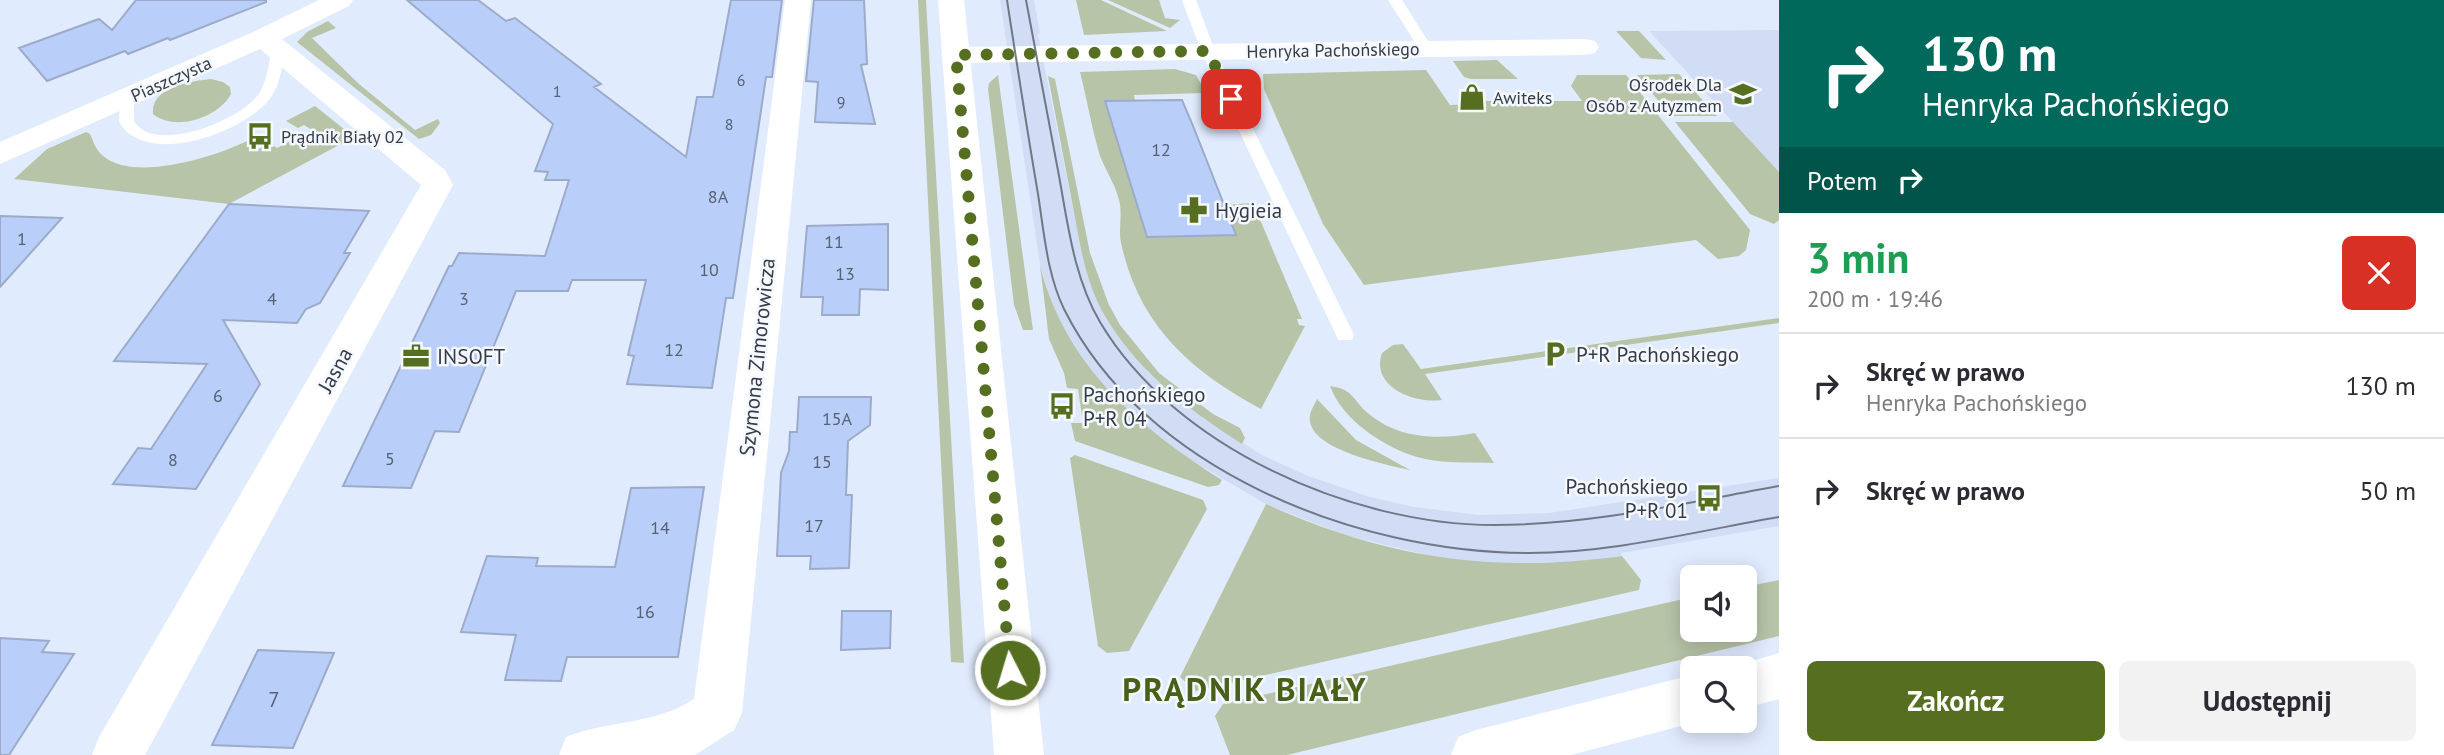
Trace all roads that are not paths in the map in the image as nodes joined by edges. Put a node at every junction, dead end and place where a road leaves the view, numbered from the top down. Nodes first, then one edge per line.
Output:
1 (340, 0) edge
2 (798, 0) edge
3 (951, 0) edge
4 (1189, 0) edge
5 (1395, 0) edge
6 (270, 44) junction
7 (1586, 47) dead end
8 (1426, 49) junction
9 (1208, 51) junction
10 (956, 55) junction
11 (127, 99) junction
12 (33, 140) junction
13 (0, 153) edge
14 (0, 171) edge
15 (1345, 335) dead end
16 (1779, 676) edge
17 (1757, 682) edge
18 (1680, 702) edge
19 (117, 755) edge
20 (584, 755) edge
21 (1019, 755) edge
22 (1476, 755) edge

1 - 6 street, Piaszczysta
2 - 20 street, Szymona Zimorowicza
3 - 10 street
4 - 9 lane
5 - 8 lane
6 - 11 street, Piaszczysta
6 - 11 lane
6 - 19 street, Jasna
7 - 8 street, Henryka Pachońskiego
8 - 9 street, Henryka Pachońskiego
9 - 10 street, Henryka Pachońskiego
9 - 15 lane
10 - 21 street
11 - 12 street, Piaszczysta
12 - 13 street, Piaszczysta
12 - 14 street
16 - 17 street
18 - 22 street

